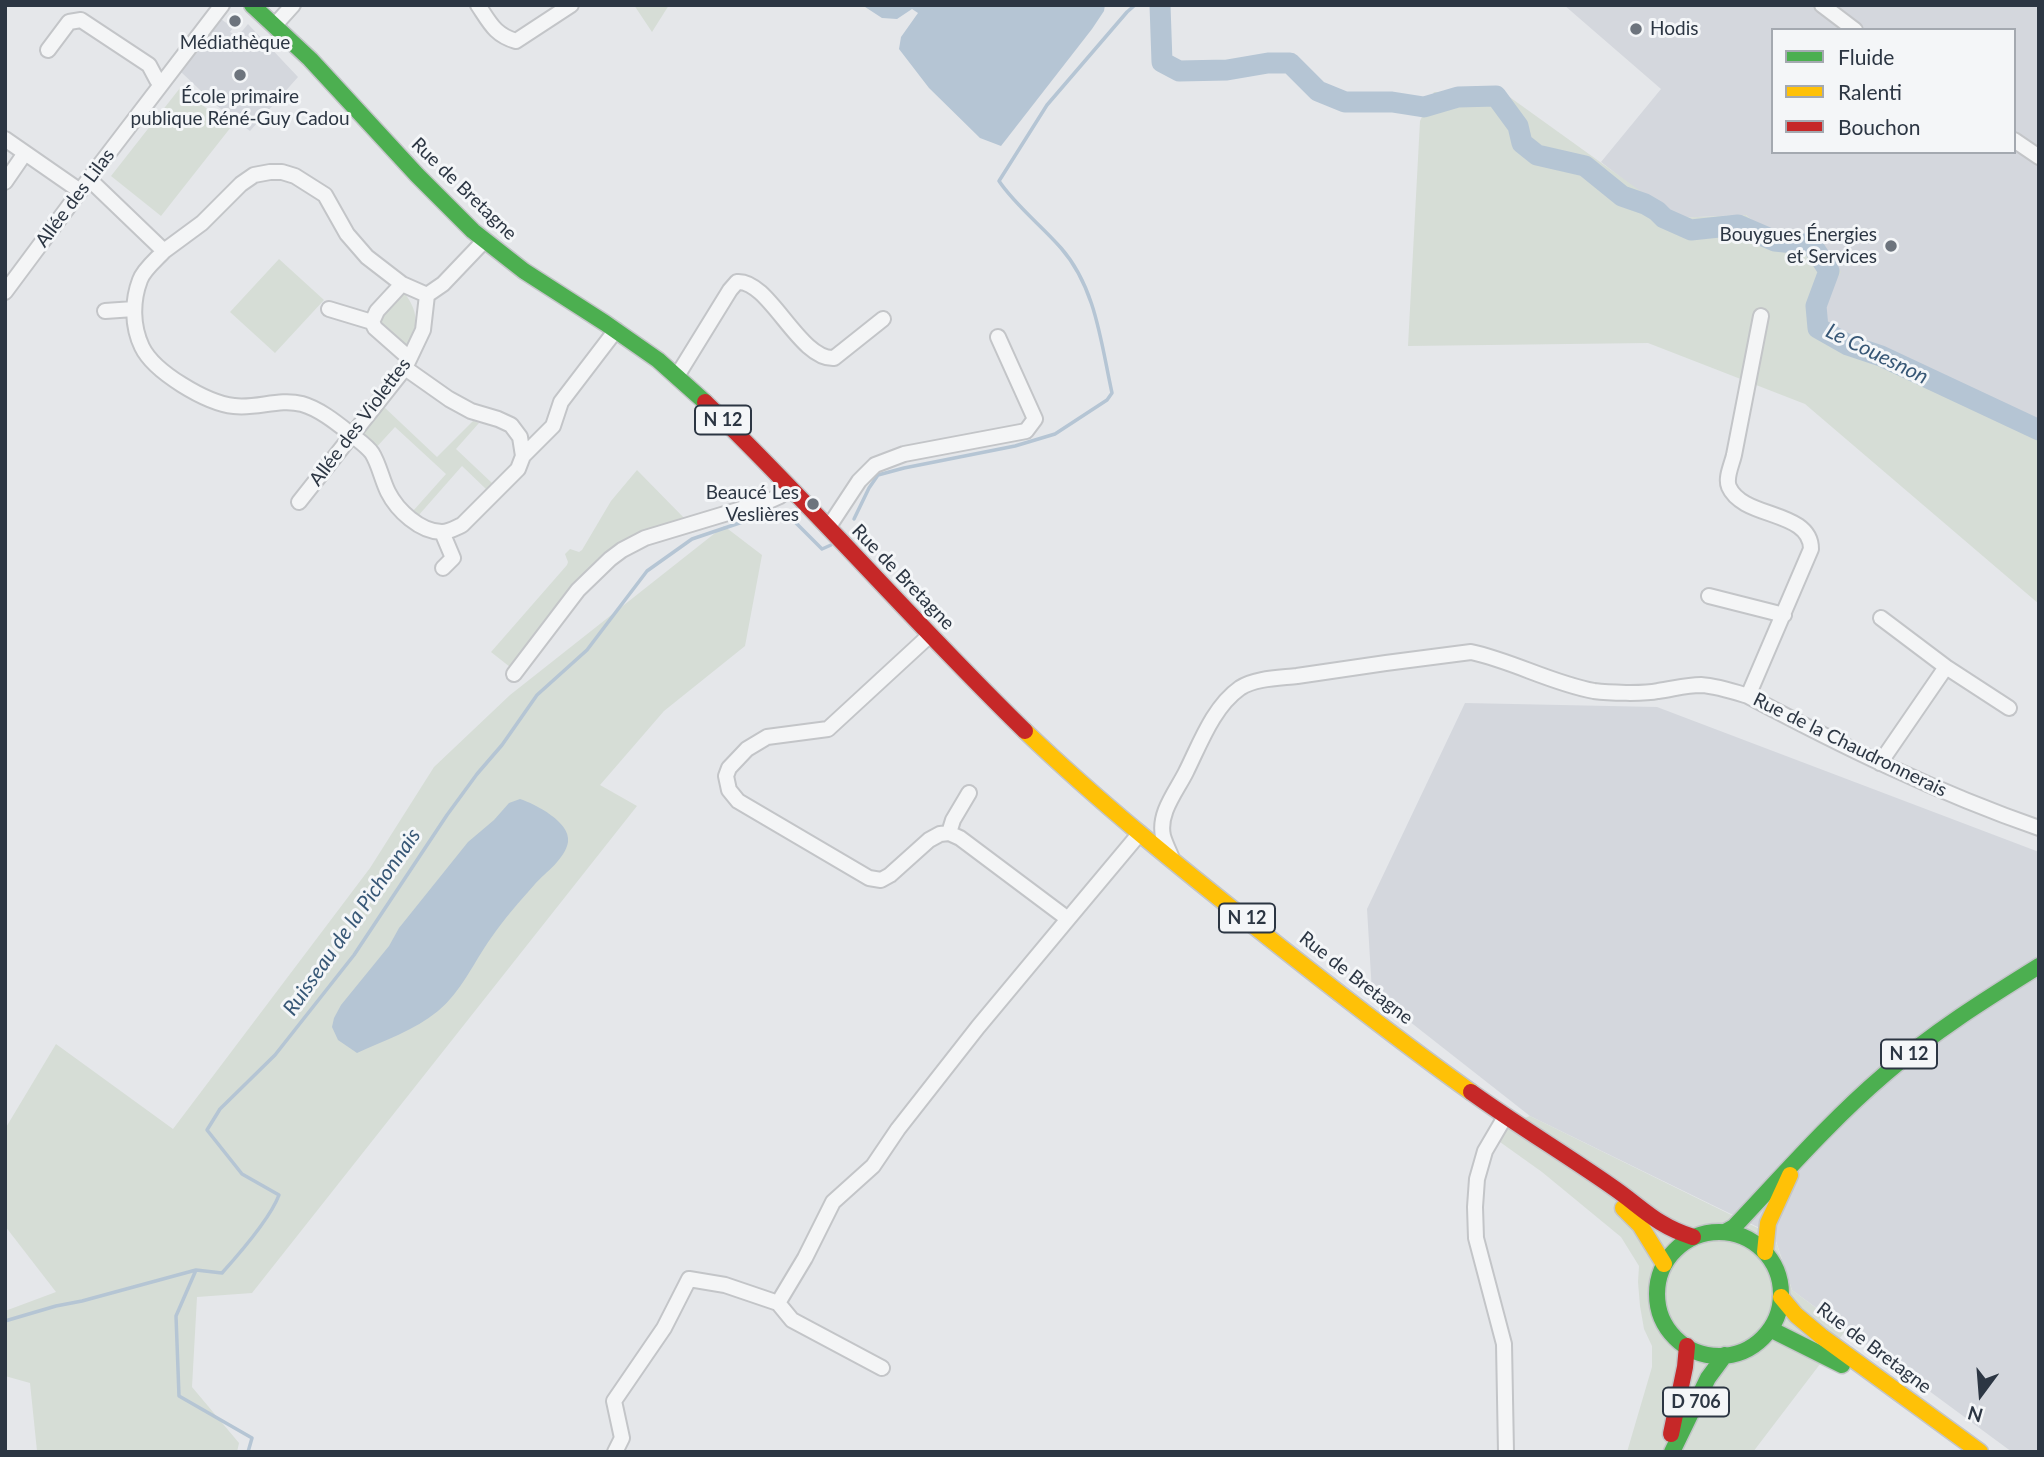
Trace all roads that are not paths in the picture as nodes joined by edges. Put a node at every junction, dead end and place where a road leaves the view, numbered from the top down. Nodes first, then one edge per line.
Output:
1 (222, 5) edge
2 (252, 5) edge
3 (293, 5) edge
4 (478, 5) edge
5 (571, 5) edge
6 (1822, 5) edge
7 (275, 25) junction
8 (1852, 28) edge
9 (48, 50) dead end
10 (161, 83) junction
11 (5, 139) edge
12 (2016, 141) edge
13 (25, 153) junction
14 (2039, 157) edge
15 (5, 182) edge
16 (84, 185) junction
17 (484, 241) junction
18 (164, 251) junction
19 (402, 284) junction
20 (5, 292) edge
21 (427, 295) junction
22 (134, 309) junction
23 (329, 309) dead end
24 (105, 311) dead end
25 (1760, 316) dead end
26 (883, 318) dead end
27 (372, 322) junction
28 (616, 330) junction
29 (998, 337) dead end
30 (407, 363) junction
31 (677, 376) junction
32 (353, 435) junction
33 (523, 456) junction
34 (789, 487) junction
35 (299, 502) dead end
36 (828, 528) junction
37 (442, 532) junction
38 (443, 568) dead end
39 (1709, 596) dead end
40 (1784, 615) junction
41 (1881, 618) dead end
42 (930, 635) junction
43 (1946, 667) junction
44 (514, 674) dead end
45 (1748, 696) junction
46 (2009, 708) dead end
47 (1880, 763) junction
48 (969, 793) dead end
49 (2039, 828) edge
50 (949, 833) junction
51 (1140, 834) junction
52 (1172, 860) junction
53 (1068, 919) junction
54 (2039, 966) edge
55 (1504, 1115) junction
56 (1552, 1148) junction
57 (1796, 1163) junction
58 (1725, 1231) junction
59 (1693, 1237) junction
60 (1765, 1252) junction
61 (1664, 1264) junction
62 (1781, 1297) junction
63 (778, 1303) junction
64 (1770, 1329) junction
65 (1687, 1346) junction
66 (1725, 1355) junction
67 (883, 1368) dead end
68 (615, 1452) edge
69 (1506, 1452) edge
70 (1670, 1452) edge
71 (1962, 1452) edge
72 (1980, 1452) edge

1 - 10 street, Allée des Lilas
2 - 7 main road, Rue de Bretagne / N 12
3 - 7 street
4 - 5 street
6 - 8 street
7 - 17 main road, Rue de Bretagne / N 12
9 - 10 street
10 - 16 street, Allée des Lilas
11 - 13 street
12 - 14 street
13 - 15 street
13 - 16 street
16 - 18 street
16 - 20 street, Allée des Lilas
17 - 21 street
17 - 28 main road, Rue de Bretagne / N 12
18 - 19 street
18 - 22 street
19 - 21 street
19 - 27 street
21 - 30 street, Allée des Violettes
22 - 24 street
22 - 32 street
23 - 27 street
25 - 40 street
26 - 31 street
27 - 30 street
28 - 31 main road, Rue de Bretagne / N 12
28 - 33 street
29 - 36 street
30 - 32 street, Allée des Violettes
30 - 33 street
31 - 34 main road, Rue de Bretagne / N 12
32 - 35 street, Allée des Violettes
32 - 37 street
33 - 37 street
34 - 36 main road, Rue de Bretagne / N 12
34 - 44 street
36 - 42 main road, Rue de Bretagne / N 12
37 - 38 street
39 - 40 street
40 - 45 street
41 - 43 street
42 - 50 street
42 - 51 main road, Rue de Bretagne / N 12
43 - 46 street
43 - 47 street
45 - 47 street, Rue de la Chaudronnerais
45 - 52 street, Rue de la Chaudronnerais
47 - 49 street, Rue de la Chaudronnerais
48 - 50 street
50 - 53 street
51 - 52 main road, Rue de Bretagne / N 12
51 - 53 street
52 - 55 main road, Rue de Bretagne / N 12
53 - 63 street
54 - 57 main road, N 12
55 - 56 main road, Rue de Bretagne / N 12
55 - 69 street
56 - 59 main road, Rue de Bretagne / N 12
56 - 61 main road, Rue de Bretagne / N 12
57 - 58 main road, N 12
57 - 60 main road, N 12
58 - 59 main road
58 - 60 main road
59 - 61 main road
60 - 62 main road
61 - 65 main road
62 - 64 main road
62 - 72 main road, Rue de Bretagne
63 - 67 street
63 - 68 street
64 - 66 main road
64 - 71 main road, Rue de Bretagne
65 - 66 main road
65 - 70 main road, D 706
66 - 70 main road, D 706

